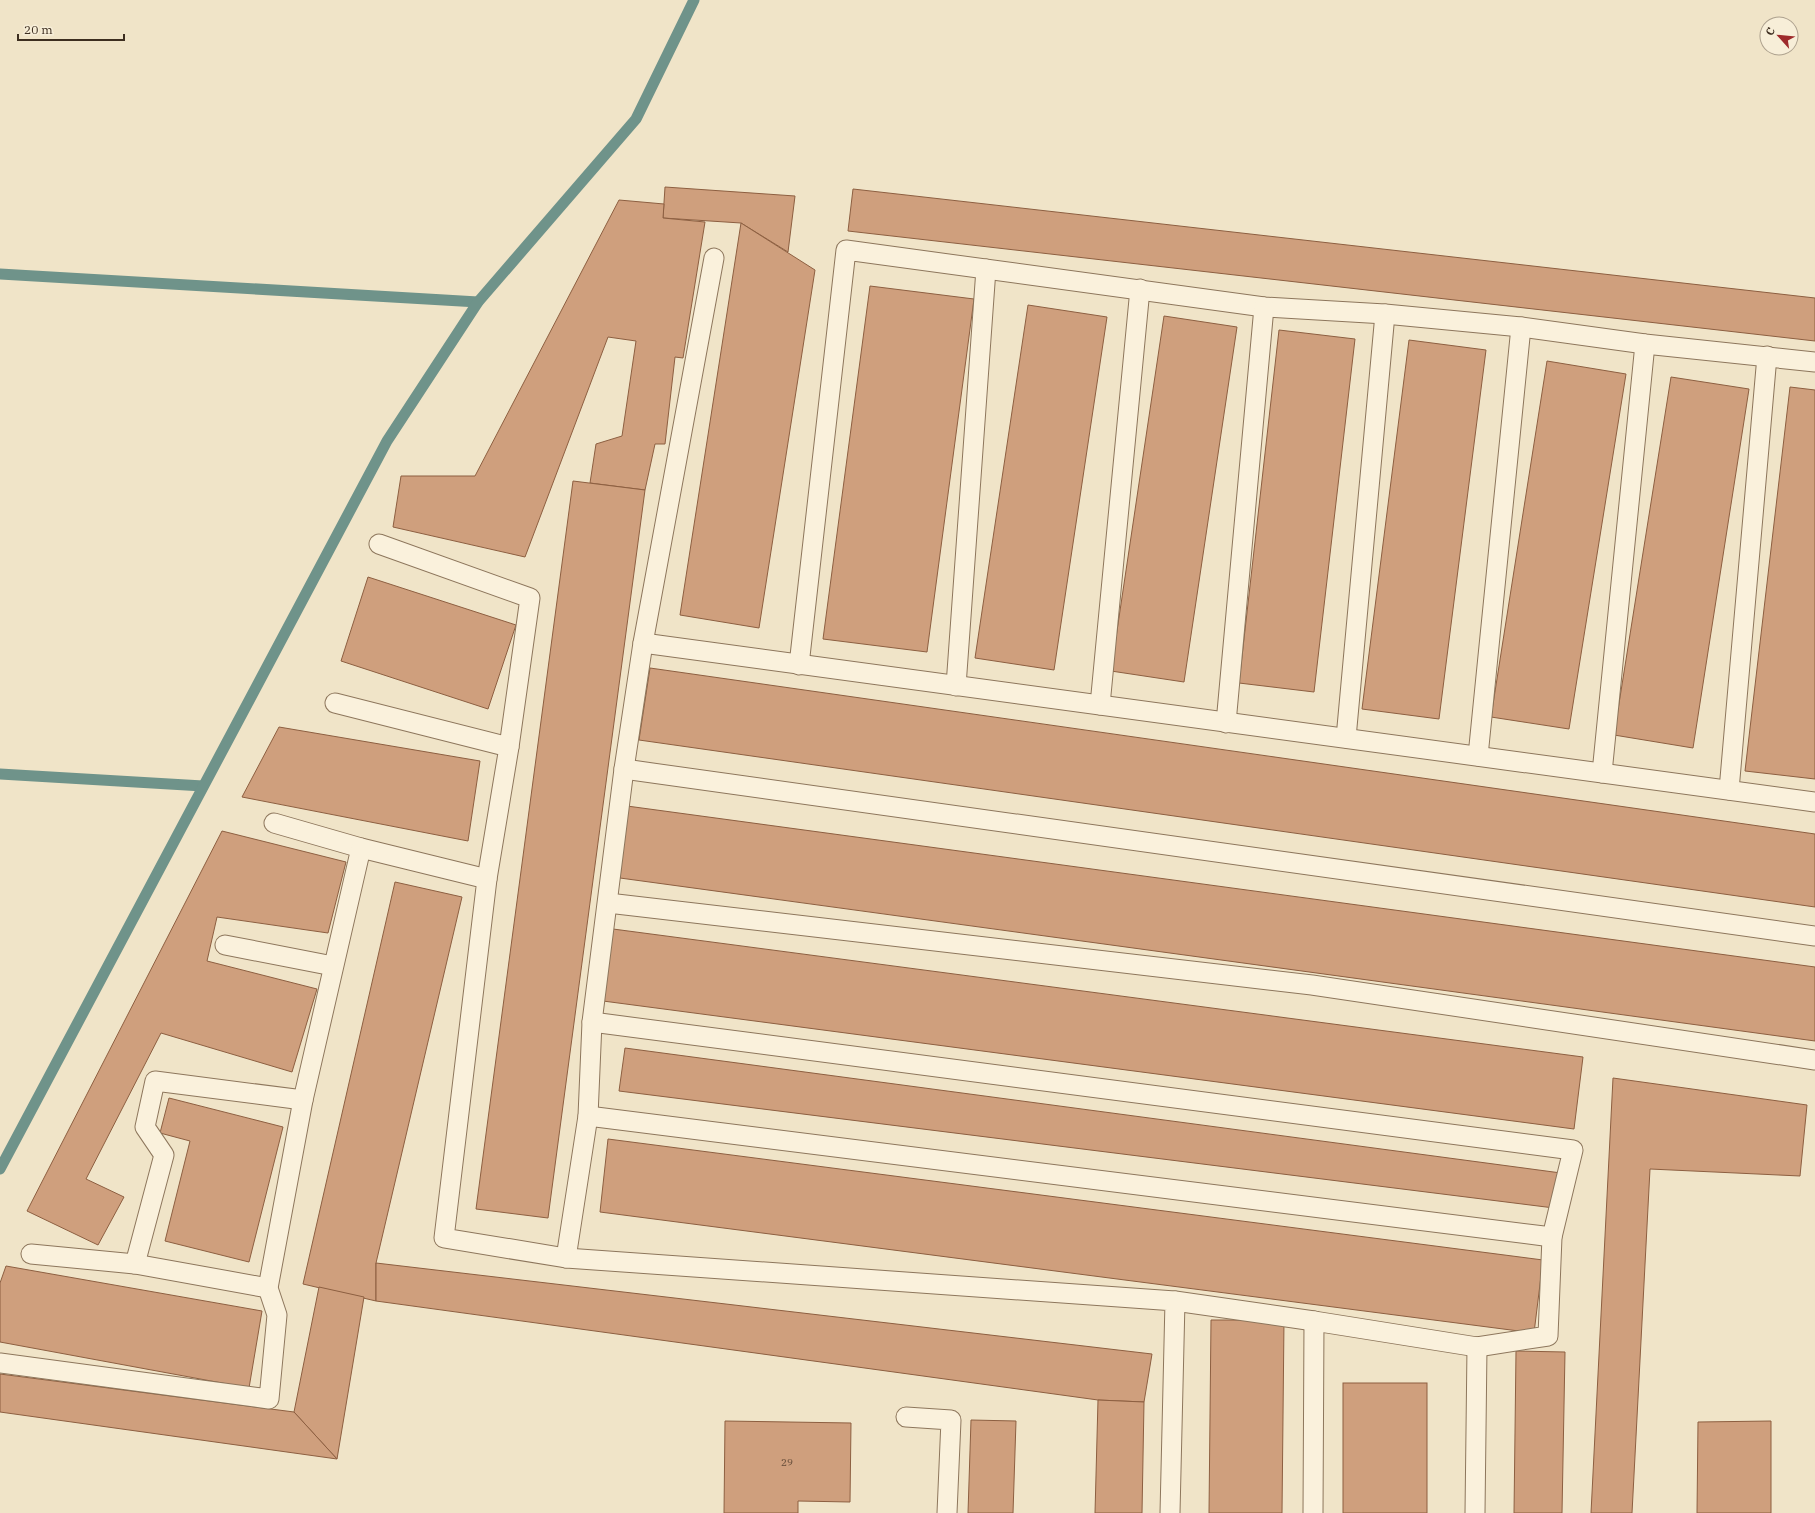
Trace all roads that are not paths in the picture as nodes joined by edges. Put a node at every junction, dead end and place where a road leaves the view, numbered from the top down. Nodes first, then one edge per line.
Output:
1 (714, 258) dead end
2 (986, 269) junction
3 (1140, 289) junction
4 (1264, 307) junction
5 (1385, 314) junction
6 (1521, 327) junction
7 (1645, 344) junction
8 (1766, 356) junction
9 (1815, 362) edge
10 (379, 544) dead end
11 (643, 644) junction
12 (799, 665) junction
13 (956, 686) junction
14 (335, 703) dead end
15 (1100, 705) junction
16 (1226, 723) junction
17 (1346, 738) junction
18 (509, 746) junction
19 (1478, 756) junction
20 (624, 769) junction
21 (1602, 773) junction
22 (1728, 790) junction
23 (1815, 802) edge
24 (274, 823) dead end
25 (361, 848) junction
26 (487, 879) junction
27 (608, 903) junction
28 (1815, 936) edge
29 (225, 945) dead end
30 (333, 966) junction
31 (592, 1022) junction
32 (1815, 1060) edge
33 (303, 1100) junction
34 (588, 1116) junction
35 (1552, 1237) junction
36 (31, 1254) dead end
37 (566, 1258) junction
38 (135, 1264) junction
39 (268, 1288) junction
40 (1175, 1301) junction
41 (1314, 1321) junction
42 (1477, 1347) junction
43 (0, 1363) edge
44 (906, 1417) dead end
45 (947, 1513) edge
46 (1170, 1513) edge
47 (1313, 1513) edge
48 (1475, 1513) edge

1 - 11 lane
2 - 3 lane
2 - 12 lane
2 - 13 lane
3 - 4 lane
3 - 15 lane
4 - 5 lane
4 - 16 lane
5 - 6 lane
5 - 17 lane
6 - 7 lane
6 - 19 lane
7 - 8 lane
7 - 21 lane
8 - 9 lane
8 - 22 lane
10 - 18 lane
11 - 12 lane
11 - 20 lane
12 - 13 lane
13 - 15 lane
14 - 18 lane
15 - 16 lane
16 - 17 lane
17 - 19 lane
18 - 26 lane
19 - 21 lane
20 - 27 lane
20 - 28 lane
21 - 22 lane
22 - 23 lane
24 - 25 lane
25 - 26 lane
25 - 30 lane
26 - 37 lane
27 - 31 lane
27 - 32 lane
29 - 30 lane
30 - 33 lane
31 - 34 lane
31 - 35 lane
33 - 38 lane
33 - 39 lane
34 - 35 lane
34 - 37 lane
35 - 42 lane
36 - 38 lane
37 - 40 lane
38 - 39 lane
39 - 43 lane
40 - 41 lane
40 - 46 lane
41 - 42 lane
41 - 47 lane
42 - 48 lane
44 - 45 lane

